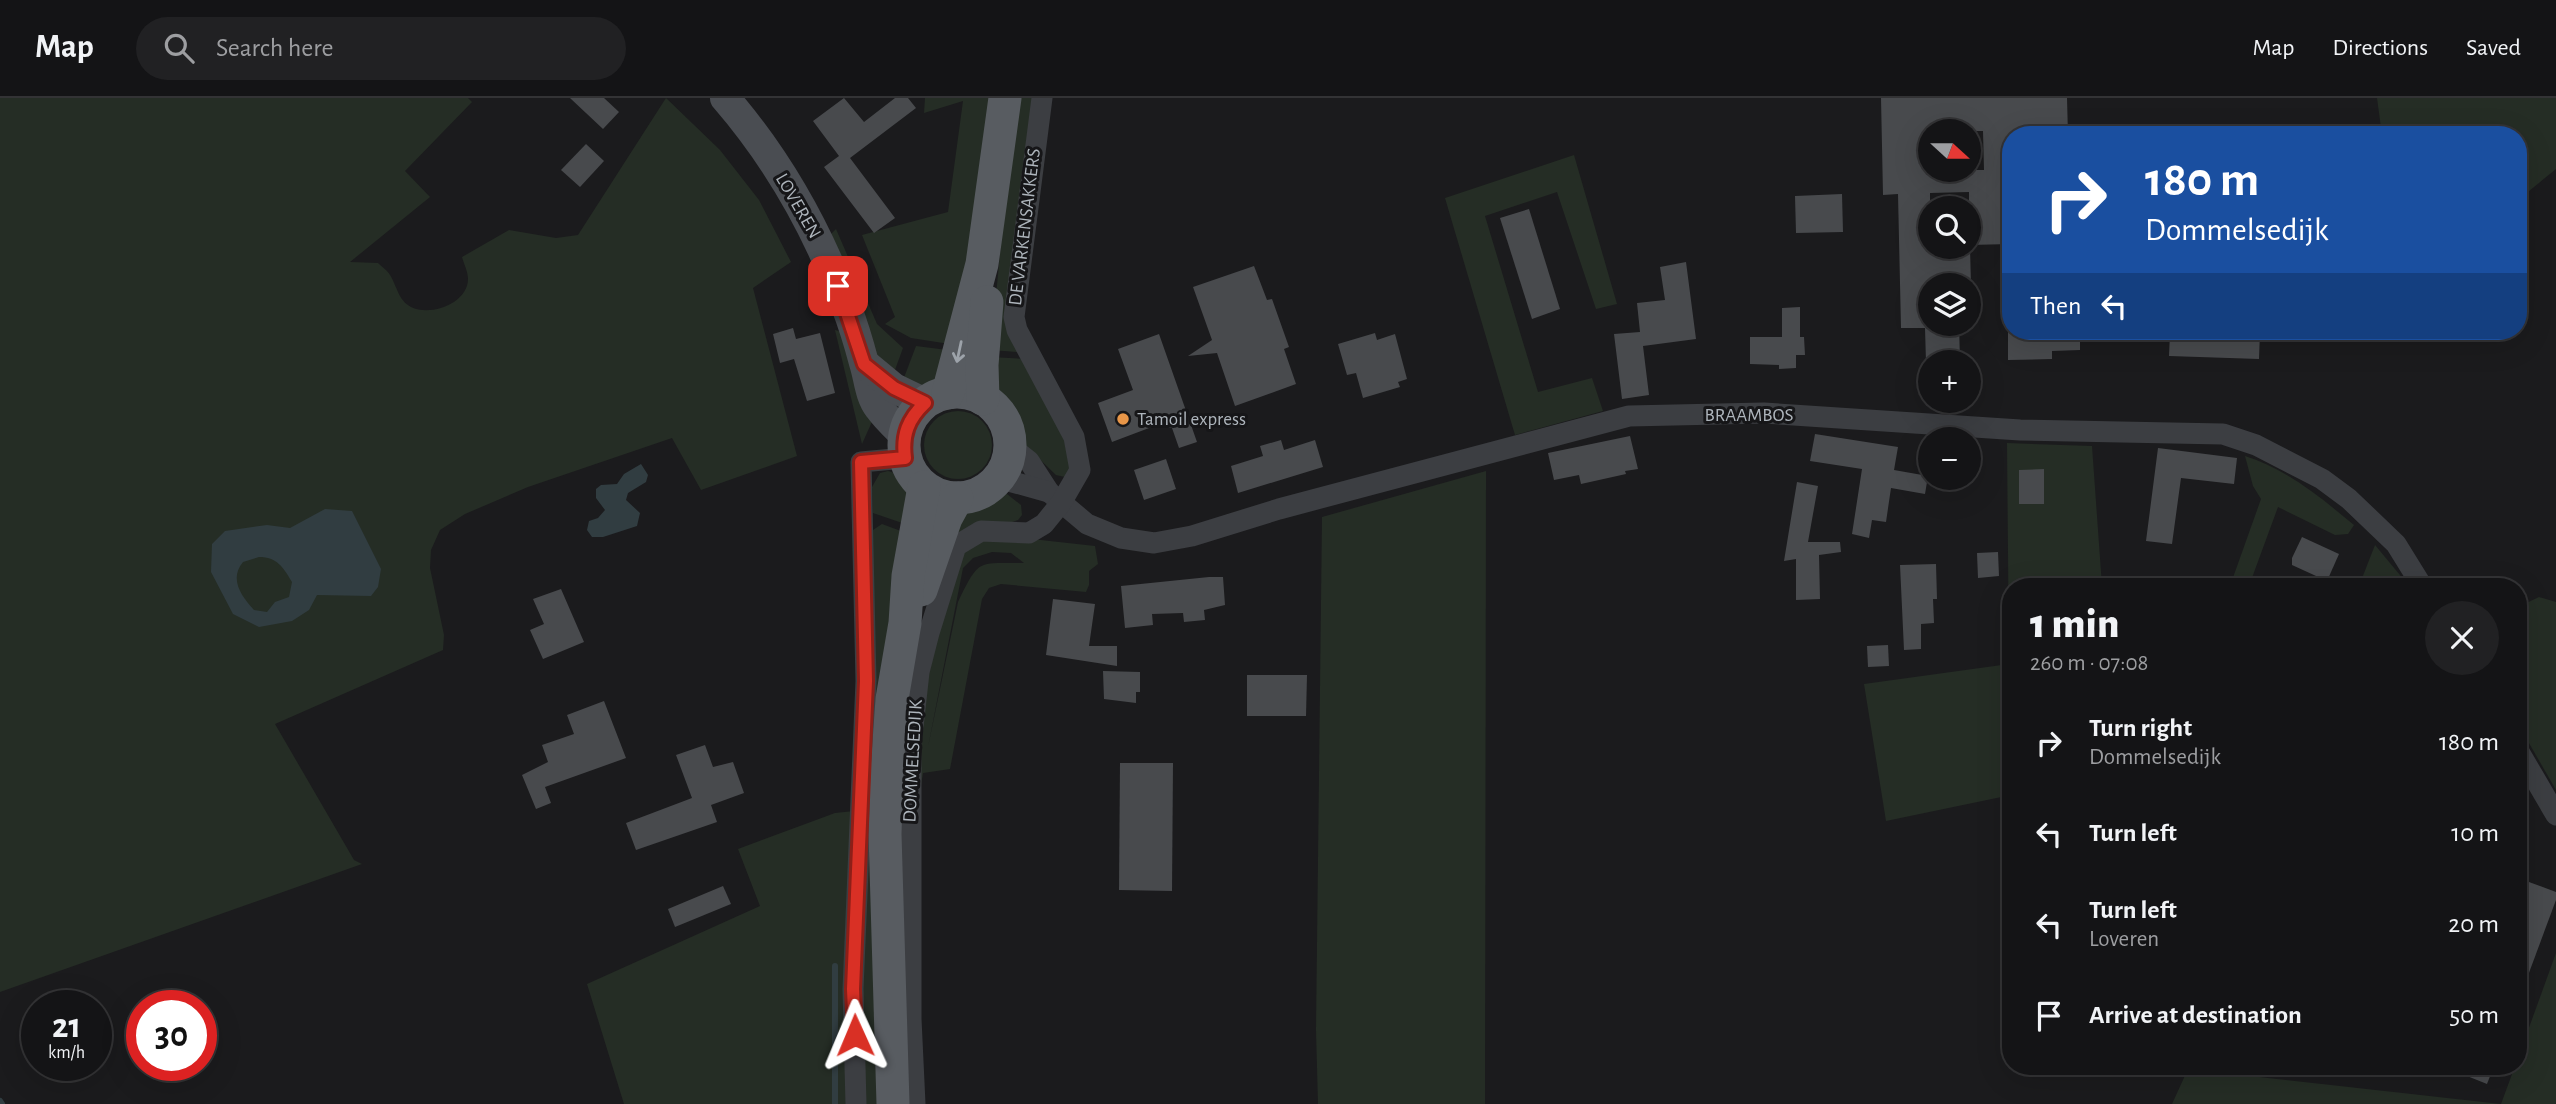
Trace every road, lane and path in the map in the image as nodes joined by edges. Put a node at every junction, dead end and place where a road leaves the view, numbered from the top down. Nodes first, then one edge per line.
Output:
1 (725, 98) edge
2 (1005, 98) edge
3 (1042, 98) edge
4 (982, 264) junction
5 (864, 364) junction
6 (936, 398) junction
7 (983, 399) junction
8 (1010, 446) junction
9 (905, 447) junction
10 (998, 478) junction
11 (925, 487) junction
12 (957, 498) junction
13 (1055, 498) junction
14 (2417, 578) edge
15 (905, 623) junction
16 (2527, 765) edge
17 (2556, 815) edge
18 (856, 1104) edge
19 (893, 1104) edge
20 (915, 1104) edge

1 - 5 street, LOVEREN
2 - 4 main road
3 - 13 street, DE VARKENSAKKERS
4 -> 6 main road
4 - 7 main road
5 - 6 street
5 - 9 street, LOVEREN
6 - 7 main road
6 - 9 main road
7 - 8 main road
8 - 10 main road
8 - 13 street, BRAAMBOS
9 - 11 main road
9 - 18 street
10 - 12 main road
10 - 13 street, BRAAMBOS
11 - 12 main road
11 - 15 main road, DOMMELSEDIJK
12 - 15 main road, DOMMELSEDIJK
13 - 14 street, BRAAMBOS
13 - 20 street, DOMMELSEDIJK
15 - 19 main road, DOMMELSEDIJK
16 - 17 street

